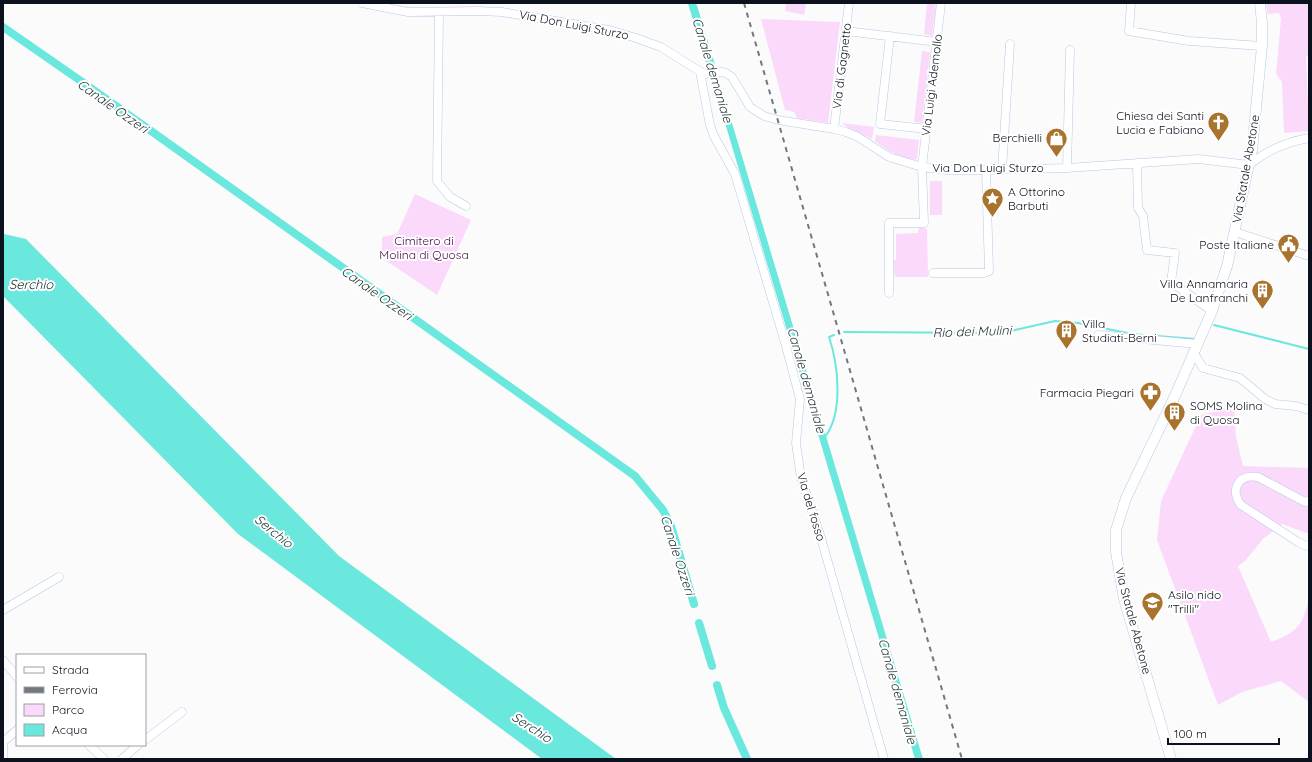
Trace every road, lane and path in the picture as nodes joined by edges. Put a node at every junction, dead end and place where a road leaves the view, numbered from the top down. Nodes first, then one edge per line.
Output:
1 (362, 3) edge
2 (849, 3) edge
3 (941, 3) edge
4 (1131, 3) edge
5 (1260, 3) edge
6 (439, 12) junction
7 (846, 31) junction
8 (890, 36) junction
9 (937, 42) junction
10 (1010, 44) dead end
11 (1262, 46) junction
12 (1070, 50) dead end
13 (704, 73) junction
14 (834, 129) junction
15 (927, 129) junction
16 (1309, 138) edge
17 (1137, 163) junction
18 (1249, 165) junction
19 (922, 167) junction
20 (1067, 168) junction
21 (986, 170) junction
22 (1002, 170) junction
23 (466, 206) dead end
24 (1235, 232) junction
25 (1309, 256) edge
26 (933, 274) dead end
27 (889, 293) dead end
28 (1212, 311) junction
29 (1098, 335) dead end
30 (1196, 348) junction
31 (1309, 410) edge
32 (1309, 501) edge
33 (1309, 547) edge
34 (59, 577) dead end
35 (3, 610) edge
36 (3, 660) edge
37 (16, 676) edge
38 (182, 712) dead end
39 (16, 731) edge
40 (146, 739) edge
41 (91, 746) edge
42 (137, 746) edge
43 (3, 759) edge
44 (104, 759) edge
45 (122, 759) edge
46 (884, 759) edge
47 (1171, 759) edge

1 - 6 street, Via Don Luigi Sturzo
2 - 7 street, Via di Gagnetto
3 - 9 street, Via Luigi Ademollo
4 - 11 street
5 - 11 main road, Via Statale Abetone
6 - 13 street, Via Don Luigi Sturzo
6 - 23 street
7 - 8 street
7 - 14 street, Via di Gagnetto
8 - 9 street
8 - 15 street
9 - 15 street, Via Luigi Ademollo
10 - 22 street
11 - 18 main road, Via Statale Abetone
12 - 20 street
13 - 14 street, Via Don Luigi Sturzo
13 - 46 street, Via del fosso
14 - 19 street, Via Don Luigi Sturzo
15 - 19 street, Via Luigi Ademollo
16 - 18 street
17 - 18 street, Via Don Luigi Sturzo
17 - 20 street, Via Don Luigi Sturzo
17 - 28 street
18 - 24 main road, Via Statale Abetone
19 - 21 street, Via Don Luigi Sturzo
19 - 27 street, Via Luigi Ademollo
20 - 22 street, Via Don Luigi Sturzo
21 - 22 street, Via Don Luigi Sturzo
21 - 26 street
24 - 25 street
24 - 28 main road, Via Statale Abetone
28 - 30 main road, Via Statale Abetone
29 - 30 street
30 - 31 street
30 - 47 main road, Via Statale Abetone
32 - 33 street
34 - 35 street
36 - 37 street
38 - 40 street
39 - 43 street
41 - 44 street
42 - 45 street

